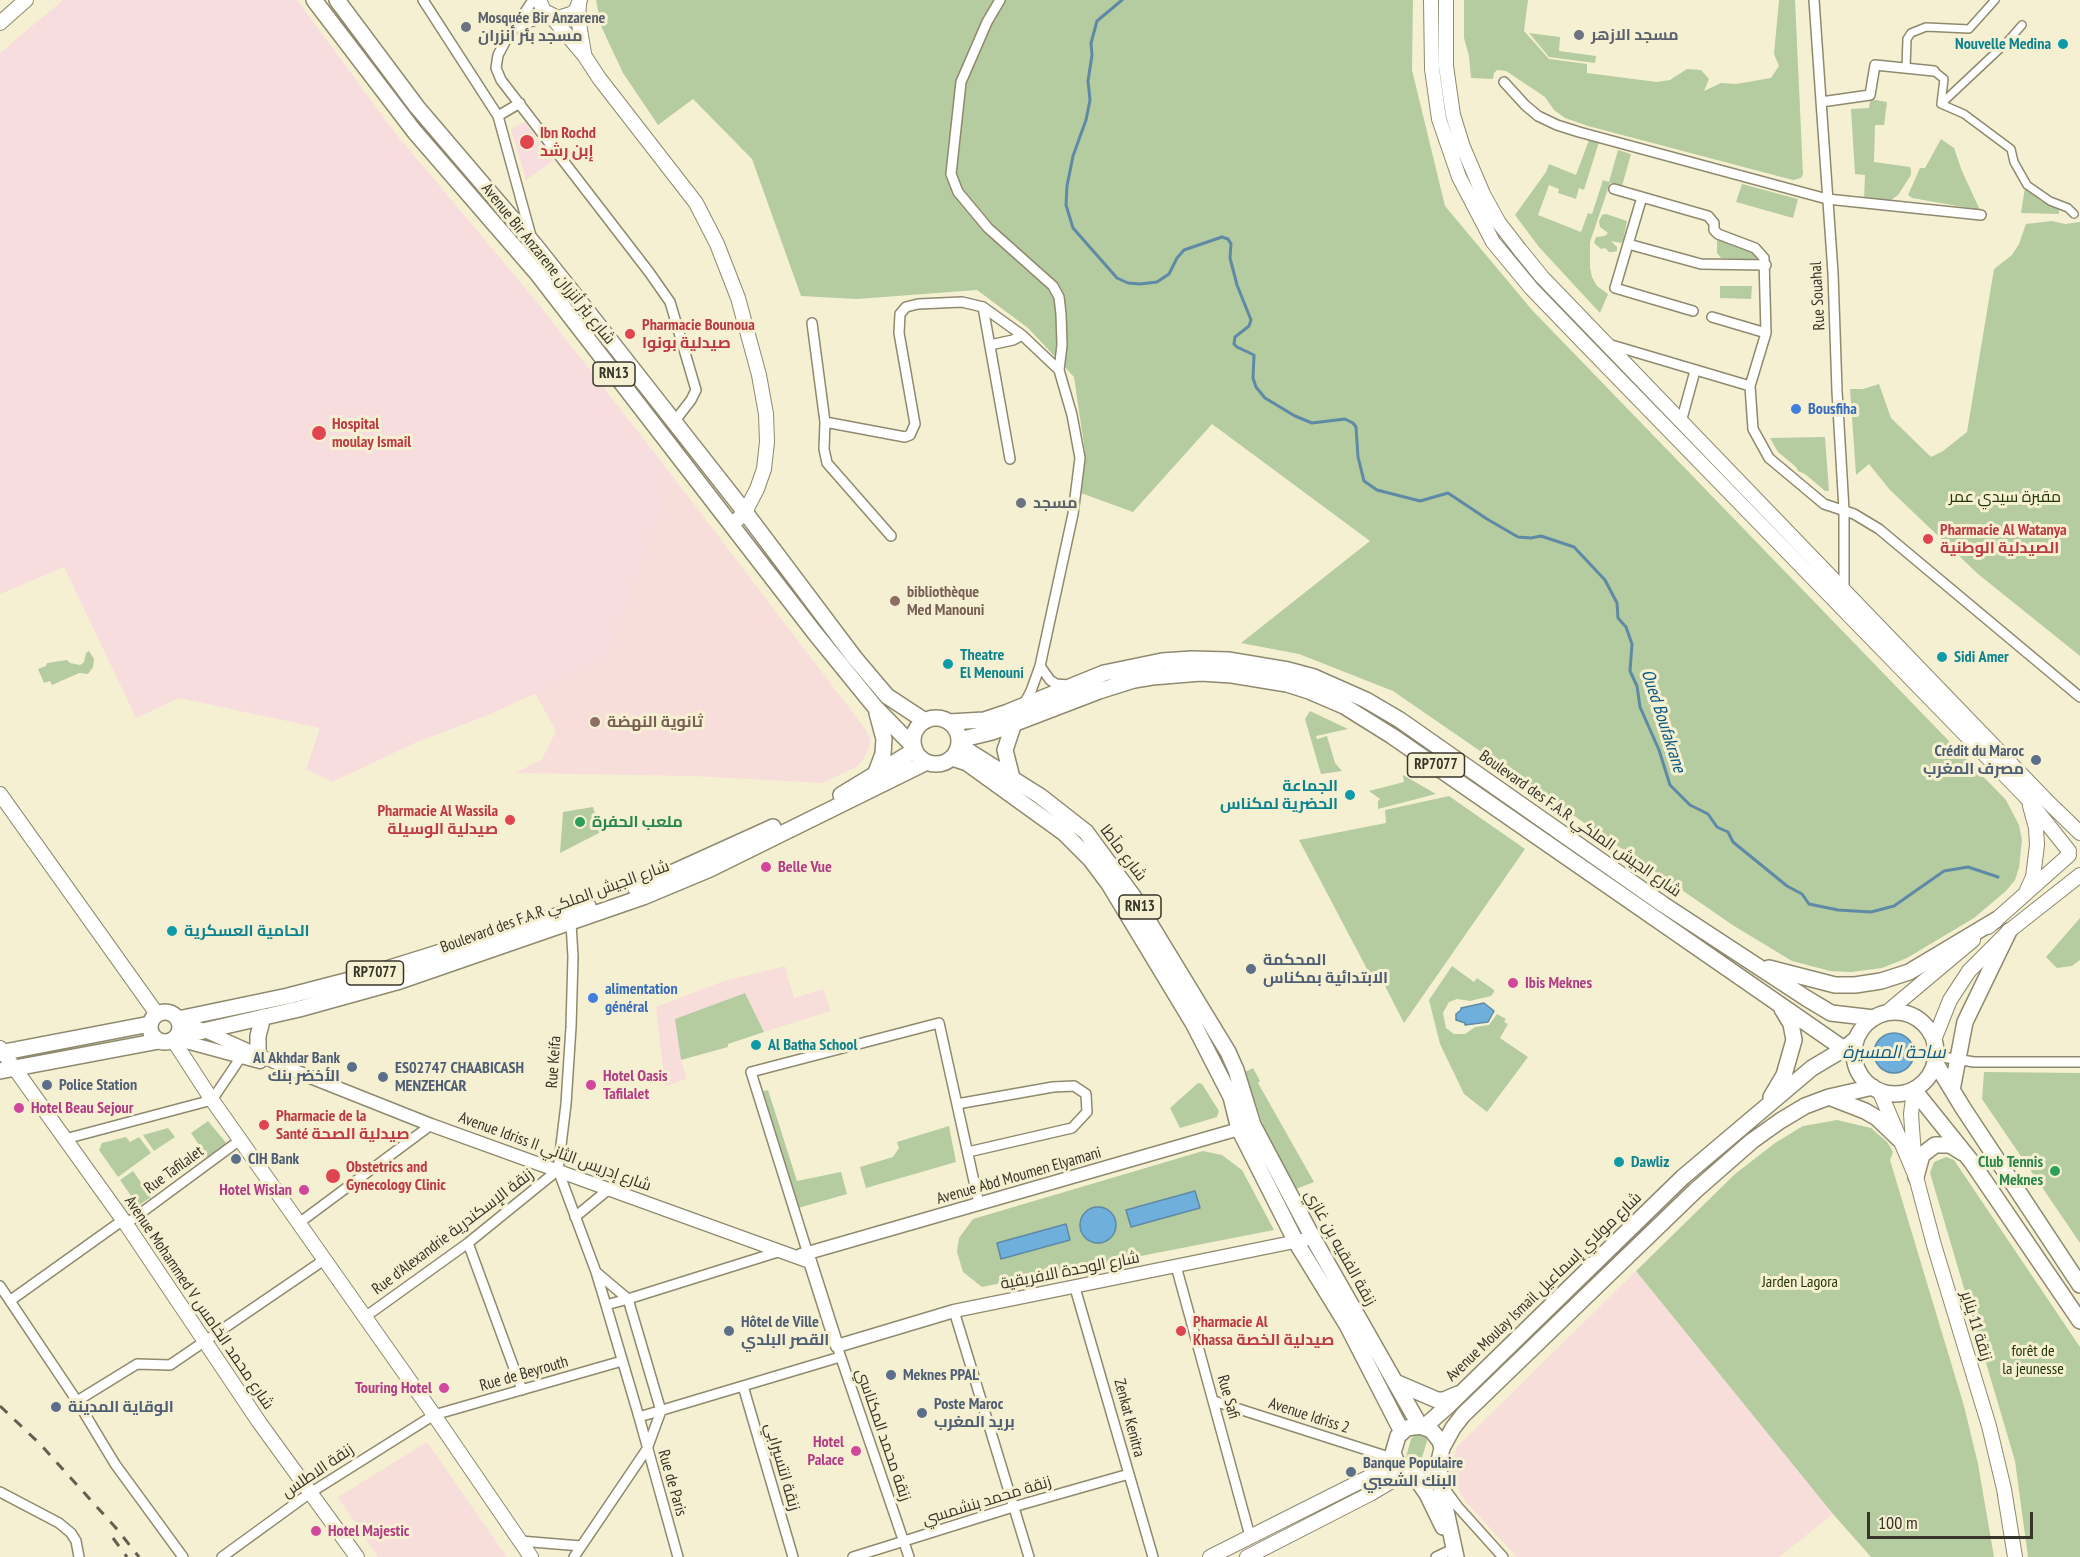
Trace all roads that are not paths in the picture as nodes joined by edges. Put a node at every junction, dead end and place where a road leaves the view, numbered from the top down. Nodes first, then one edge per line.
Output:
1 (26, 0) edge
2 (314, 0) edge
3 (337, 0) edge
4 (423, 0) edge
5 (533, 0) edge
6 (539, 0) edge
7 (1000, 0) edge
8 (1431, 0) edge
9 (1446, 0) edge
10 (1814, 0) edge
11 (1995, 0) edge
12 (579, 2) edge
13 (550, 15) junction
14 (0, 23) edge
15 (2022, 25) dead end
16 (515, 28) junction
17 (584, 55) junction
18 (1906, 68) junction
19 (1934, 71) joint
20 (1504, 82) dead end
21 (1821, 102) junction
22 (520, 103) junction
23 (1941, 104) junction
24 (498, 116) junction
25 (1614, 189) dead end
26 (1642, 197) junction
27 (1827, 199) junction
28 (2074, 214) dead end
29 (1981, 215) dead end
30 (534, 244) junction
31 (1628, 244) junction
32 (1766, 265) junction
33 (983, 307) junction
34 (1694, 311) dead end
35 (1712, 317) dead end
36 (812, 323) dead end
37 (1766, 333) junction
38 (1022, 334) junction
39 (1606, 343) junction
40 (990, 345) junction
41 (1059, 370) junction
42 (1695, 370) junction
43 (1750, 386) junction
44 (674, 422) junction
45 (825, 422) junction
46 (1682, 422) junction
47 (1010, 459) dead end
48 (1844, 510) junction
49 (745, 512) junction
50 (732, 525) junction
51 (891, 536) dead end
52 (1844, 591) junction
53 (1040, 666) junction
54 (1072, 685) junction
55 (2080, 697) edge
56 (1023, 706) junction
57 (875, 707) junction
58 (925, 721) junction
59 (949, 722) junction
60 (1014, 723) junction
61 (914, 748) junction
62 (956, 748) junction
63 (927, 762) junction
64 (875, 775) junction
65 (1012, 778) junction
66 (0, 794) edge
67 (2026, 797) junction
68 (2080, 835) edge
69 (2069, 853) junction
70 (2080, 867) edge
71 (2080, 875) edge
72 (2025, 894) junction
73 (1996, 920) junction
74 (571, 923) junction
75 (2009, 931) junction
76 (1755, 964) junction
77 (1779, 1004) junction
78 (1880, 1015) junction
79 (263, 1017) junction
80 (153, 1019) junction
81 (178, 1019) junction
82 (205, 1031) junction
83 (171, 1039) junction
84 (1934, 1040) junction
85 (1, 1052) edge
86 (1849, 1052) junction
87 (258, 1055) junction
88 (241, 1057) junction
89 (1936, 1059) junction
90 (1958, 1060) junction
91 (2080, 1062) edge
92 (7, 1070) edge
93 (290, 1070) junction
94 (1876, 1089) junction
95 (1914, 1090) junction
96 (1952, 1090) junction
97 (1829, 1097) junction
98 (212, 1100) junction
99 (957, 1104) junction
100 (1765, 1109) junction
101 (431, 1125) junction
102 (1246, 1127) junction
103 (65, 1139) junction
104 (1899, 1139) junction
105 (240, 1140) junction
106 (968, 1152) junction
107 (1971, 1161) junction
108 (558, 1170) junction
109 (1916, 1177) junction
110 (609, 1189) junction
111 (979, 1204) junction
112 (575, 1216) junction
113 (125, 1222) junction
114 (299, 1223) junction
115 (1313, 1238) junction
116 (1296, 1242) junction
117 (468, 1243) junction
118 (781, 1251) junction
119 (805, 1258) junction
120 (324, 1260) junction
121 (1176, 1266) junction
122 (596, 1272) junction
123 (2080, 1285) edge
124 (0, 1286) edge
125 (1076, 1288) junction
126 (627, 1299) junction
127 (11, 1300) junction
128 (606, 1305) junction
129 (954, 1311) junction
130 (365, 1317) junction
131 (2080, 1321) edge
132 (205, 1342) junction
133 (838, 1351) junction
134 (622, 1361) junction
135 (1396, 1385) junction
136 (742, 1386) junction
137 (522, 1390) junction
138 (1461, 1393) junction
139 (77, 1401) junction
140 (1214, 1401) junction
141 (661, 1411) junction
142 (434, 1415) junction
143 (639, 1417) junction
144 (1422, 1426) junction
145 (1402, 1432) junction
146 (647, 1449) junction
147 (1441, 1455) junction
148 (1403, 1467) junction
149 (1129, 1474) junction
150 (1440, 1483) junction
151 (0, 1492) edge
152 (310, 1493) junction
153 (1013, 1507) junction
154 (1250, 1536) junction
155 (520, 1541) junction
156 (904, 1541) junction
157 (581, 1545) junction
158 (1265, 1552) edge
159 (1455, 1553) edge
160 (79, 1554) edge
161 (183, 1557) edge
162 (222, 1557) edge
163 (357, 1557) edge
164 (531, 1557) edge
165 (574, 1557) edge
166 (678, 1557) edge
167 (793, 1557) edge
168 (853, 1557) edge
169 (909, 1557) edge
170 (1029, 1557) edge
171 (1153, 1557) edge
172 (1210, 1557) edge
173 (1247, 1557) edge
174 (1436, 1557) edge
175 (1503, 1557) edge
176 (2015, 1557) edge

1 - 14 main road
2 - 50 main road, Avenue Bir Anzarene شارع بئر أنزران / RN13
3 - 30 main road, Avenue Bir Anzarene شارع بئر أنزران / RN13
4 - 24 street
5 - 16 street
6 - 13 main road
7 - 41 street
8 - 67 main road
9 - 39 main road
10 - 21 street, Rue Souahal
11 - 18 street
12 - 13 main road
12 - 17 main road
13 - 16 street
13 - 17 main road
15 - 23 street
16 - 22 street
17 - 49 main road
18 - 19 street
18 - 21 street
19 - 23 street
20 - 27 street
21 - 27 street, Rue Souahal
22 - 24 street
22 - 44 street
23 - 28 street
24 - 30 street
25 - 26 street
26 - 31 street
26 - 32 street
27 - 29 street
27 - 48 street, Rue Souahal
30 - 44 main road, Avenue Bir Anzarene شارع بئر أنزران / RN13
31 - 32 street
31 - 34 street
32 - 37 street
33 - 38 street
33 - 40 street
33 - 45 street
35 - 37 street
36 - 45 street
37 - 43 street
38 - 40 street
38 - 41 street
39 - 42 street
39 - 46 main road
40 - 47 street
41 - 53 street
42 - 43 street
42 - 46 street
43 - 48 street
44 - 49 main road, Avenue Bir Anzarene شارع بئر أنزران / RN13
45 - 51 street
46 - 52 main road
48 - 52 street, Rue Souahal
48 - 55 street
49 - 50 main road
49 - 58 main road, Avenue Bir Anzarene شارع بئر أنزران / RN13
50 - 57 main road, Avenue Bir Anzarene شارع بئر أنزران / RN13
52 - 68 main road
53 - 54 street
53 - 56 street
54 - 56 main road, Boulevard des F.A.R شارع الجيش الملكي / RP7077
54 - 76 main road, Boulevard des F.A.R شارع الجيش الملكي / RP7077
56 - 59 main road, Boulevard des F.A.R شارع الجيش الملكي / RP7077
57 - 61 main road, Avenue Bir Anzarene شارع بئر أنزران / RN13
57 - 64 main road
58 - 59 main road
58 - 61 main road
59 - 62 main road, RN13
60 - 62 main road, Boulevard des F.A.R شارع الجيش الملكي / RP7077
60 - 65 main road
60 - 77 main road, Boulevard des F.A.R شارع الجيش الملكي / RP7077
61 - 63 main road, RN13
61 - 64 main road, Boulevard des F.A.R شارع الجيش الملكي / RP7077
62 - 63 main road
62 - 65 main road, شارع مآطا / RN13
62 - 102 main road, RN13
63 - 74 main road, Boulevard des F.A.R شارع الجيش الملكي / RP7077
64 - 81 main road, Boulevard des F.A.R شارع الجيش الملكي / RP7077
65 - 102 main road, شارع مآطا / RN13
66 - 80 main road
67 - 69 main road
67 - 72 main road
68 - 69 main road
69 - 70 main road
69 - 72 main road
71 - 75 main road
72 - 73 main road
73 - 76 main road
73 - 78 main road
74 - 79 main road, Boulevard des F.A.R شارع الجيش الملكي / RP7077
74 - 108 street, Rue Keifa
75 - 84 main road
75 - 90 main road
76 - 78 main road, Boulevard des F.A.R شارع الجيش الملكي / RP7077
77 - 86 main road, Boulevard des F.A.R شارع الجيش الملكي / RP7077
77 - 100 main road
78 - 84 main road, RP7077
78 - 86 main road
79 - 82 main road, Boulevard des F.A.R شارع الجيش الملكي / RP7077
79 - 87 main road
80 - 81 main road, RP7077
80 - 83 main road
80 - 85 main road, RP7077
81 - 82 street, Avenue Idriss II شارع إدريس الثاني
81 - 83 main road
82 - 83 main road, Boulevard des F.A.R شارع الجيش الملكي / RP7077
82 - 87 street, Avenue Idriss II شارع إدريس الثاني
83 - 88 street, Avenue Idriss II شارع إدريس الثاني
83 - 92 main road, Boulevard des F.A.R شارع الجيش الملكي / RP7077
83 - 98 main road
84 - 89 main road
85 - 92 main road, Avenue Mohammed V شارع محمد الخامس
86 - 94 main road, RP7077
86 - 100 main road, Avenue Moulay Ismail شارع مولاي إسماعيل
87 - 93 street, Avenue Idriss II شارع إدريس الثاني
88 - 93 street, Avenue Idriss II شارع إدريس الثاني
88 - 98 street
89 - 90 street
89 - 95 main road
89 - 96 main road
90 - 91 street
90 - 96 main road
92 - 103 main road, Avenue Mohammed V شارع محمد الخامس
93 - 101 street, Avenue Idriss II شارع إدريس الثاني
94 - 95 main road
94 - 97 main road
94 - 104 main road
95 - 107 main road
95 - 109 main road
96 - 123 main road
97 - 104 main road
97 - 147 main road
98 - 103 street
98 - 105 main road
99 - 106 street
99 - 106 street
99 - 119 street
100 - 138 main road, Avenue Moulay Ismail شارع مولاي إسماعيل
101 - 108 street, Avenue Idriss II شارع إدريس الثاني
101 - 114 street
102 - 111 street, Avenue Abd Moumen Elyamani
102 - 115 main road, زنقة الفقيه بن غازي / RN13
102 - 116 main road, RN13
103 - 113 main road, Avenue Mohammed V شارع محمد الخامس
104 - 109 main road
105 - 113 street, Rue Tafilalet
105 - 114 main road
106 - 111 street
107 - 109 main road
107 - 131 main road
108 - 110 street, Avenue Idriss II شارع إدريس الثاني
108 - 112 street
108 - 117 street, Rue d'Alexandrie زنقة الإسكندرية
109 - 176 main road, زنقة 11 يناير
110 - 112 street
110 - 118 street, Avenue Idriss II شارع إدريس الثاني
111 - 119 street, Avenue Abd Moumen Elyamani
112 - 122 street
113 - 127 street, Rue Tafilalet
113 - 132 main road, Avenue Mohammed V شارع محمد الخامس
114 - 120 main road
115 - 116 street, شارع الوحدة الافريقية
115 - 135 main road, زنقة الفقيه بن غازي / RN13
116 - 121 street, شارع الوحدة الافريقية
116 - 145 main road, RN13
117 - 130 street, Rue d'Alexandrie زنقة الإسكندرية
117 - 137 street
118 - 119 street, Avenue Idriss II شارع إدريس الثاني
118 - 126 street
119 - 133 street
120 - 130 main road
120 - 132 street
121 - 125 street, شارع الوحدة الافريقية
121 - 140 street, Rue Safi
122 - 126 street
122 - 128 street, Rue de Paris
124 - 127 street
125 - 129 street, شارع الوحدة الافريقية
125 - 149 street, Zenkat Kenitra
126 - 128 street
126 - 141 street
127 - 139 street
128 - 134 street, Rue de Paris
129 - 133 street, شارع الوحدة الافريقية
129 - 153 street
130 - 142 main road
132 - 139 street
132 - 152 main road, Avenue Mohammed V شارع محمد الخامس
133 - 136 street
133 - 156 street, زنقة محمد المكناسي
134 - 137 street, Rue de Beyrouth
134 - 143 street, Rue de Paris
135 - 138 main road
135 - 144 main road, RN13
136 - 141 street
136 - 167 street, زنقة انتسيرابي
137 - 142 street, Rue de Beyrouth
138 - 144 main road, Avenue Moulay Ismail شارع مولاي إسماعيل
139 - 161 street
140 - 148 street, Avenue Idriss 2
140 - 154 street, Rue Safi
141 - 143 street
141 - 146 street
142 - 152 street, زنقة الاطلس
142 - 155 main road
143 - 146 street, Rue de Paris
144 - 145 main road
144 - 147 main road, RN13
145 - 148 main road
146 - 157 street
146 - 166 street, Rue de Paris
147 - 148 main road
147 - 150 main road
148 - 154 main road
148 - 158 main road
148 - 159 main road
149 - 153 street, زنقة محمد بنشمسي
149 - 171 street, Zenkat Kenitra
150 - 159 main road
150 - 175 street
151 - 160 street
152 - 162 street, زنقة الاطلس
152 - 163 main road, Avenue Mohammed V شارع محمد الخامس
153 - 156 street, زنقة محمد بنشمسي
153 - 170 street
154 - 172 main road
155 - 157 street
155 - 164 main road
156 - 168 street, زنقة محمد بنشمسي
156 - 169 street, زنقة محمد المكناسي
157 - 165 street
158 - 173 main road
159 - 174 street

